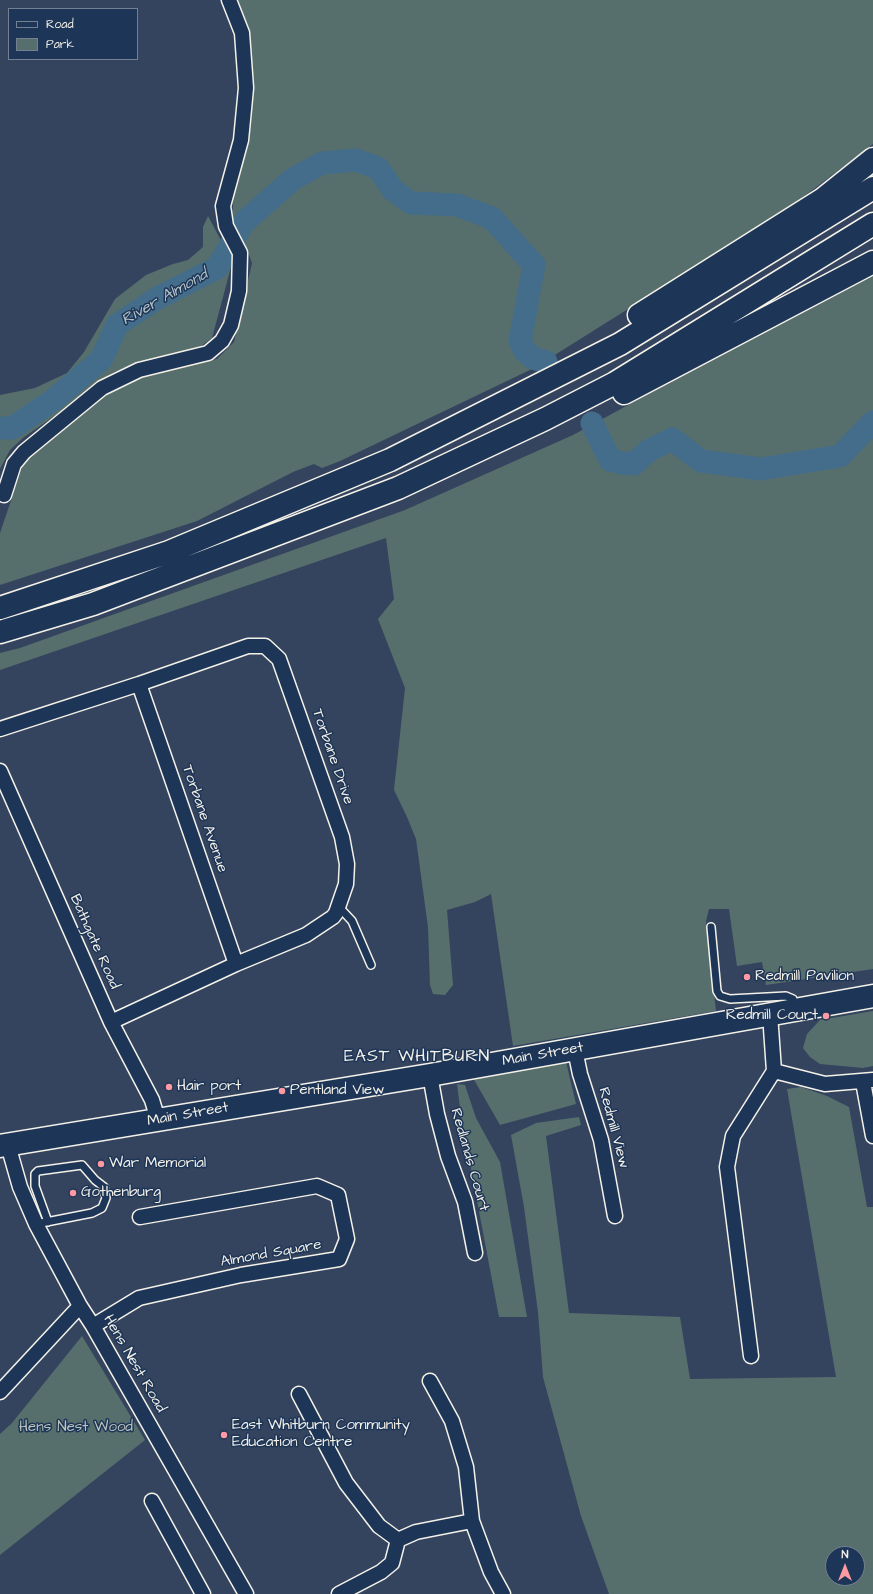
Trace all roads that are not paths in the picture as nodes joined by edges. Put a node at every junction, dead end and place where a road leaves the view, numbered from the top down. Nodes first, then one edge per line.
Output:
1 (229, 0) edge
2 (873, 159) edge
3 (873, 188) edge
4 (873, 224) edge
5 (873, 262) edge
6 (476, 418) junction
7 (4, 495) dead end
8 (93, 604) junction
9 (0, 608) edge
10 (0, 632) edge
11 (139, 684) junction
12 (0, 729) edge
13 (0, 774) edge
14 (338, 906) junction
15 (711, 927) dead end
16 (236, 964) junction
17 (371, 965) dead end
18 (873, 996) edge
19 (796, 1009) junction
20 (770, 1014) junction
21 (111, 1022) junction
22 (575, 1050) junction
23 (774, 1071) junction
24 (435, 1074) junction
25 (868, 1081) edge
26 (158, 1120) junction
27 (873, 1136) edge
28 (4, 1145) edge
29 (615, 1216) dead end
30 (140, 1217) dead end
31 (42, 1223) junction
32 (475, 1253) dead end
33 (80, 1306) junction
34 (93, 1326) junction
35 (751, 1356) dead end
36 (430, 1381) dead end
37 (0, 1392) edge
38 (299, 1394) dead end
39 (152, 1501) dead end
40 (472, 1521) junction
41 (398, 1540) junction
42 (203, 1594) edge
43 (246, 1594) edge
44 (339, 1594) edge
45 (503, 1594) edge

1 - 7 street
2 - 6 main road
3 - 6 main road
4 - 8 main road
5 - 8 main road
6 - 9 main road
8 - 10 main road
11 - 12 street, Torbane Drive
11 - 14 street, Torbane Drive
11 - 16 street, Torbane Avenue
13 - 21 street, Bathgate Road
14 - 16 street, Torbane Drive
14 - 17 lane
15 - 19 lane
16 - 21 street, Torbane Drive
18 - 19 main road, Main Street
19 - 20 main road, Main Street
20 - 22 main road, Main Street
20 - 23 street
21 - 26 street, Bathgate Road
22 - 24 main road, Main Street
22 - 29 street, Redmill View
23 - 25 street
23 - 35 street
24 - 26 main road, Main Street
24 - 32 street, Redlands Court
25 - 27 street
26 - 28 main road, Main Street
28 - 31 street, Hens Nest Road
30 - 34 street, Almond Square
31 - 31 lane
31 - 33 street, Hens Nest Road
33 - 34 street, Hens Nest Road
33 - 37 street
34 - 43 street, Hens Nest Road
36 - 40 street
38 - 41 street
39 - 42 street
40 - 41 street
40 - 45 street
41 - 44 street

